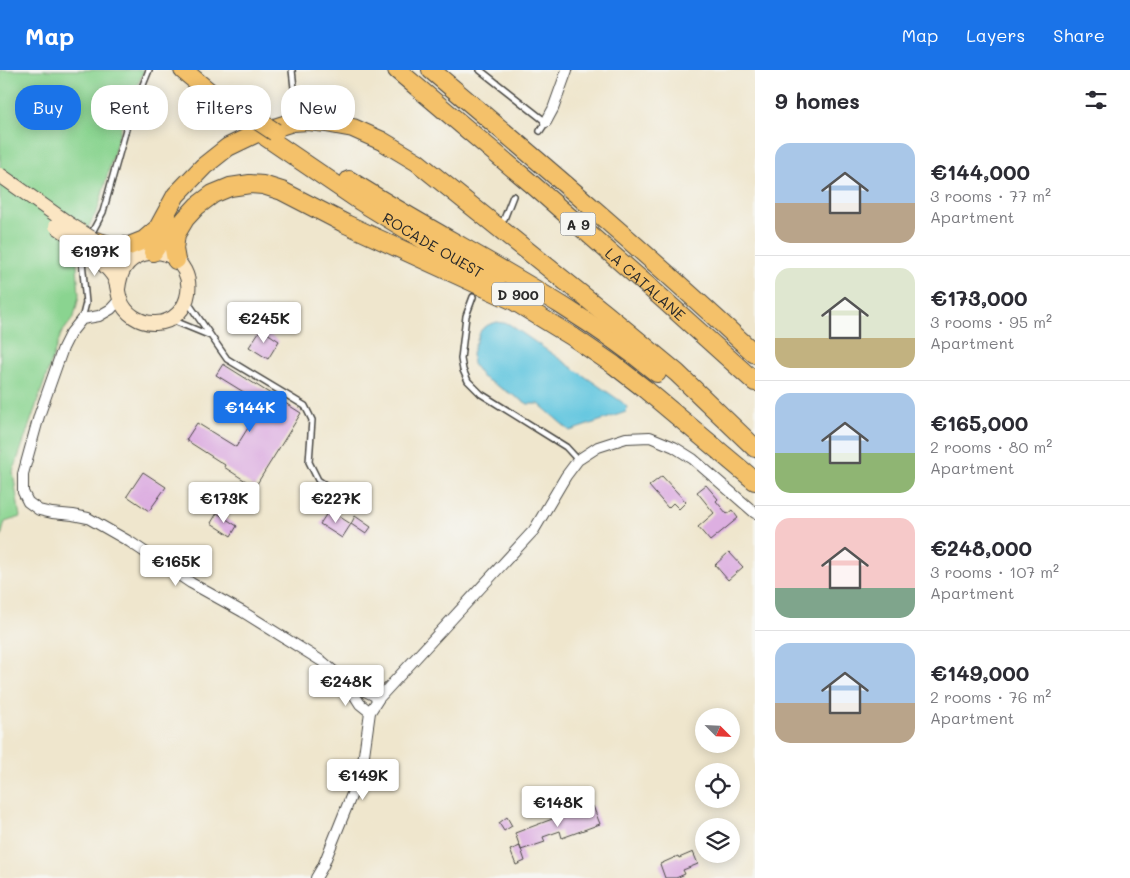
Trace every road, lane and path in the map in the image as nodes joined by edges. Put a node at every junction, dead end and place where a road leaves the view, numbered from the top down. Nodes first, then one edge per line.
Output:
1 (149, 70) edge
2 (183, 70) edge
3 (197, 70) edge
4 (292, 70) edge
5 (397, 70) edge
6 (431, 70) edge
7 (480, 70) edge
8 (567, 70) edge
9 (203, 85) edge
10 (213, 85) edge
11 (294, 85) edge
12 (281, 126) edge
13 (543, 126) joint
14 (355, 129) edge
15 (263, 130) edge
16 (270, 135) junction
17 (204, 166) junction
18 (0, 175) edge
19 (0, 186) edge
20 (513, 196) dead end
21 (504, 218) dead end
22 (93, 246) junction
23 (148, 253) junction
24 (176, 260) junction
25 (119, 294) junction
26 (473, 296) dead end
27 (187, 300) junction
28 (82, 319) junction
29 (170, 319) junction
30 (211, 336) junction
31 (755, 354) edge
32 (755, 382) edge
33 (755, 448) edge
34 (755, 456) edge
35 (578, 460) junction
36 (755, 473) edge
37 (755, 482) edge
38 (356, 506) dead end
39 (755, 513) edge
40 (345, 681) junction
41 (379, 698) junction
42 (370, 712) junction
43 (316, 878) edge

1 - 28 lane
2 - 9 highway, ROCADE OUEST / D 900
3 - 10 highway, ROCADE OUEST / D 900
4 - 11 lane
5 - 32 highway, LA CATALANE / A 9
6 - 31 highway, LA CATALANE / A 9
7 - 13 lane
8 - 13 street
12 - 17 highway
14 - 33 highway
15 - 16 highway, ROCADE OUEST / D 900, bridge
16 - 34 highway, ROCADE OUEST / D 900
16 - 36 highway, ROCADE OUEST / D 900
17 - 22 highway
17 - 23 highway
18 - 22 main road, bridge
19 - 22 main road, bridge
20 - 21 lane
22 - 23 main road
22 - 25 main road
23 - 24 main road
23 - 25 main road
24 - 27 main road
24 - 37 highway
25 - 28 street
25 - 29 main road
26 - 35 lane
27 - 29 main road
27 - 30 lane
28 - 40 street
29 - 30 lane
30 - 38 lane
35 - 39 street
35 - 41 street
40 - 41 street
40 - 42 street
41 - 42 street
42 - 43 street

